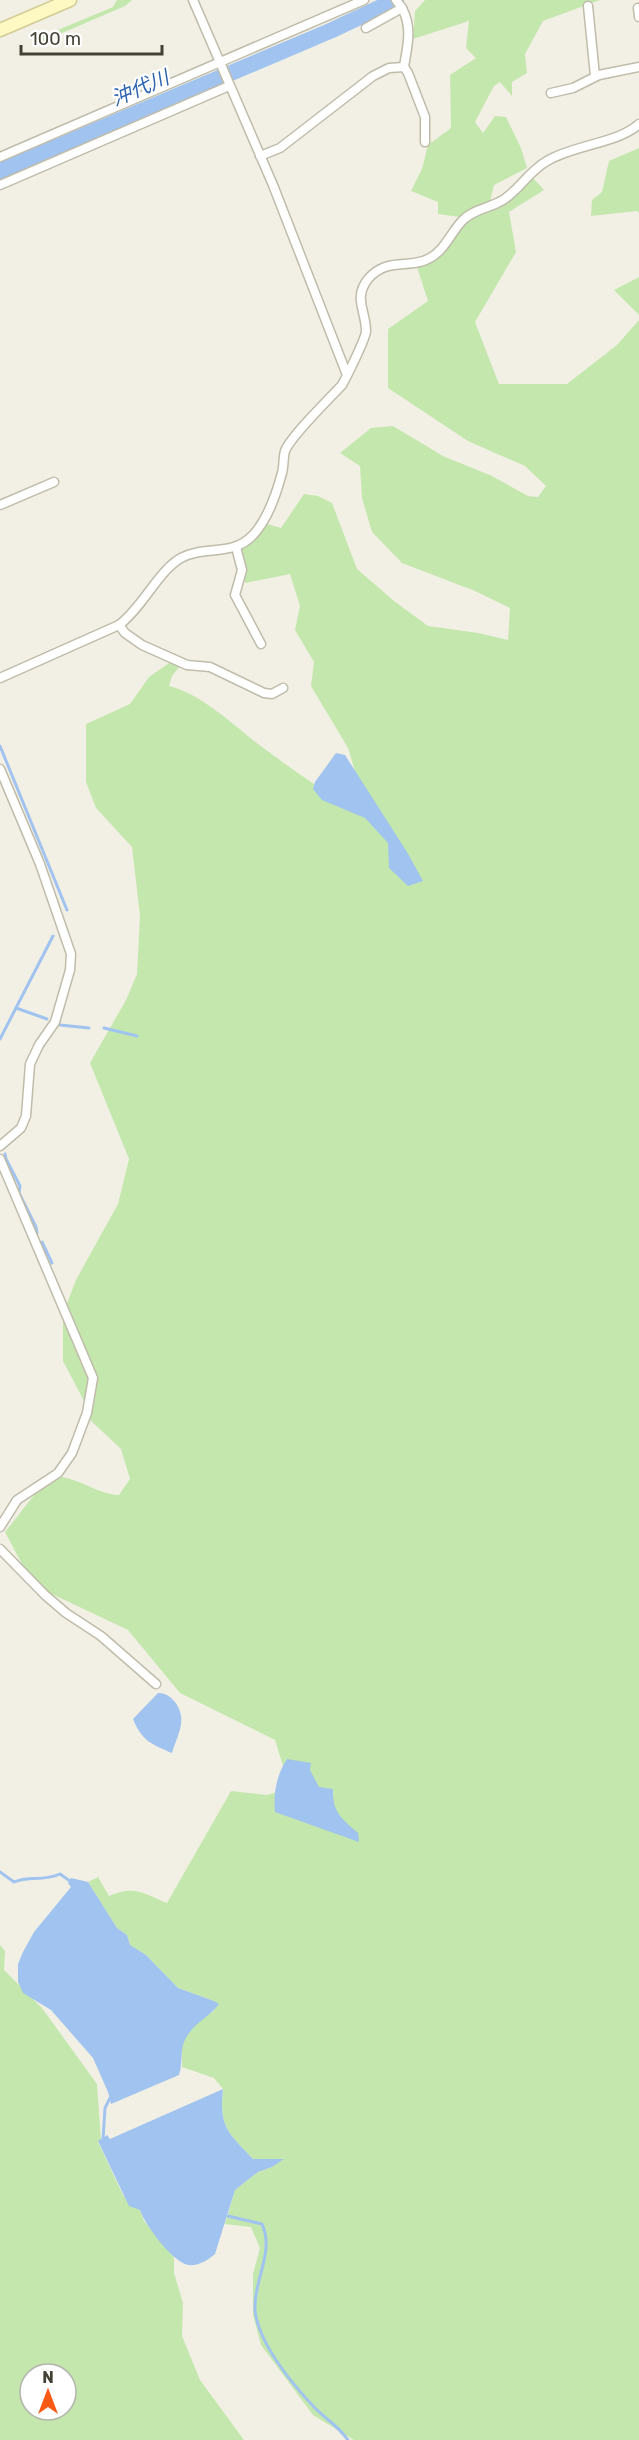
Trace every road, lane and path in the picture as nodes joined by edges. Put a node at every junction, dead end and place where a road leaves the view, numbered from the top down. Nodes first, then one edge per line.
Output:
1 (70, 0) edge
2 (193, 0) edge
3 (364, 0) edge
4 (396, 0) edge
5 (588, 6) dead end
6 (402, 8) junction
7 (638, 8) edge
8 (639, 17) edge
9 (366, 28) dead end
10 (0, 30) edge
11 (219, 61) junction
12 (639, 66) edge
13 (404, 67) junction
14 (595, 76) junction
15 (229, 86) junction
16 (551, 93) dead end
17 (639, 124) edge
18 (425, 142) dead end
19 (260, 156) junction
20 (0, 157) edge
21 (0, 185) edge
22 (347, 375) junction
23 (54, 482) dead end
24 (0, 505) edge
25 (236, 547) junction
26 (119, 625) junction
27 (261, 644) dead end
28 (0, 678) edge
29 (283, 688) dead end
30 (0, 769) edge
31 (0, 1146) edge
32 (0, 1159) edge
33 (0, 1527) edge
34 (0, 1550) edge
35 (156, 1684) dead end

1 - 10 main road
2 - 11 street
3 - 11 street
4 - 6 street
5 - 14 street
6 - 9 street
6 - 13 street
7 - 8 street
11 - 15 street
11 - 20 street
12 - 14 street
13 - 18 street
13 - 19 street
14 - 16 street
15 - 19 street
15 - 21 street
17 - 22 street
19 - 22 street
22 - 25 street
23 - 24 street
25 - 26 street
25 - 27 street
26 - 28 street
26 - 29 street
30 - 31 street
32 - 33 street
34 - 35 street

